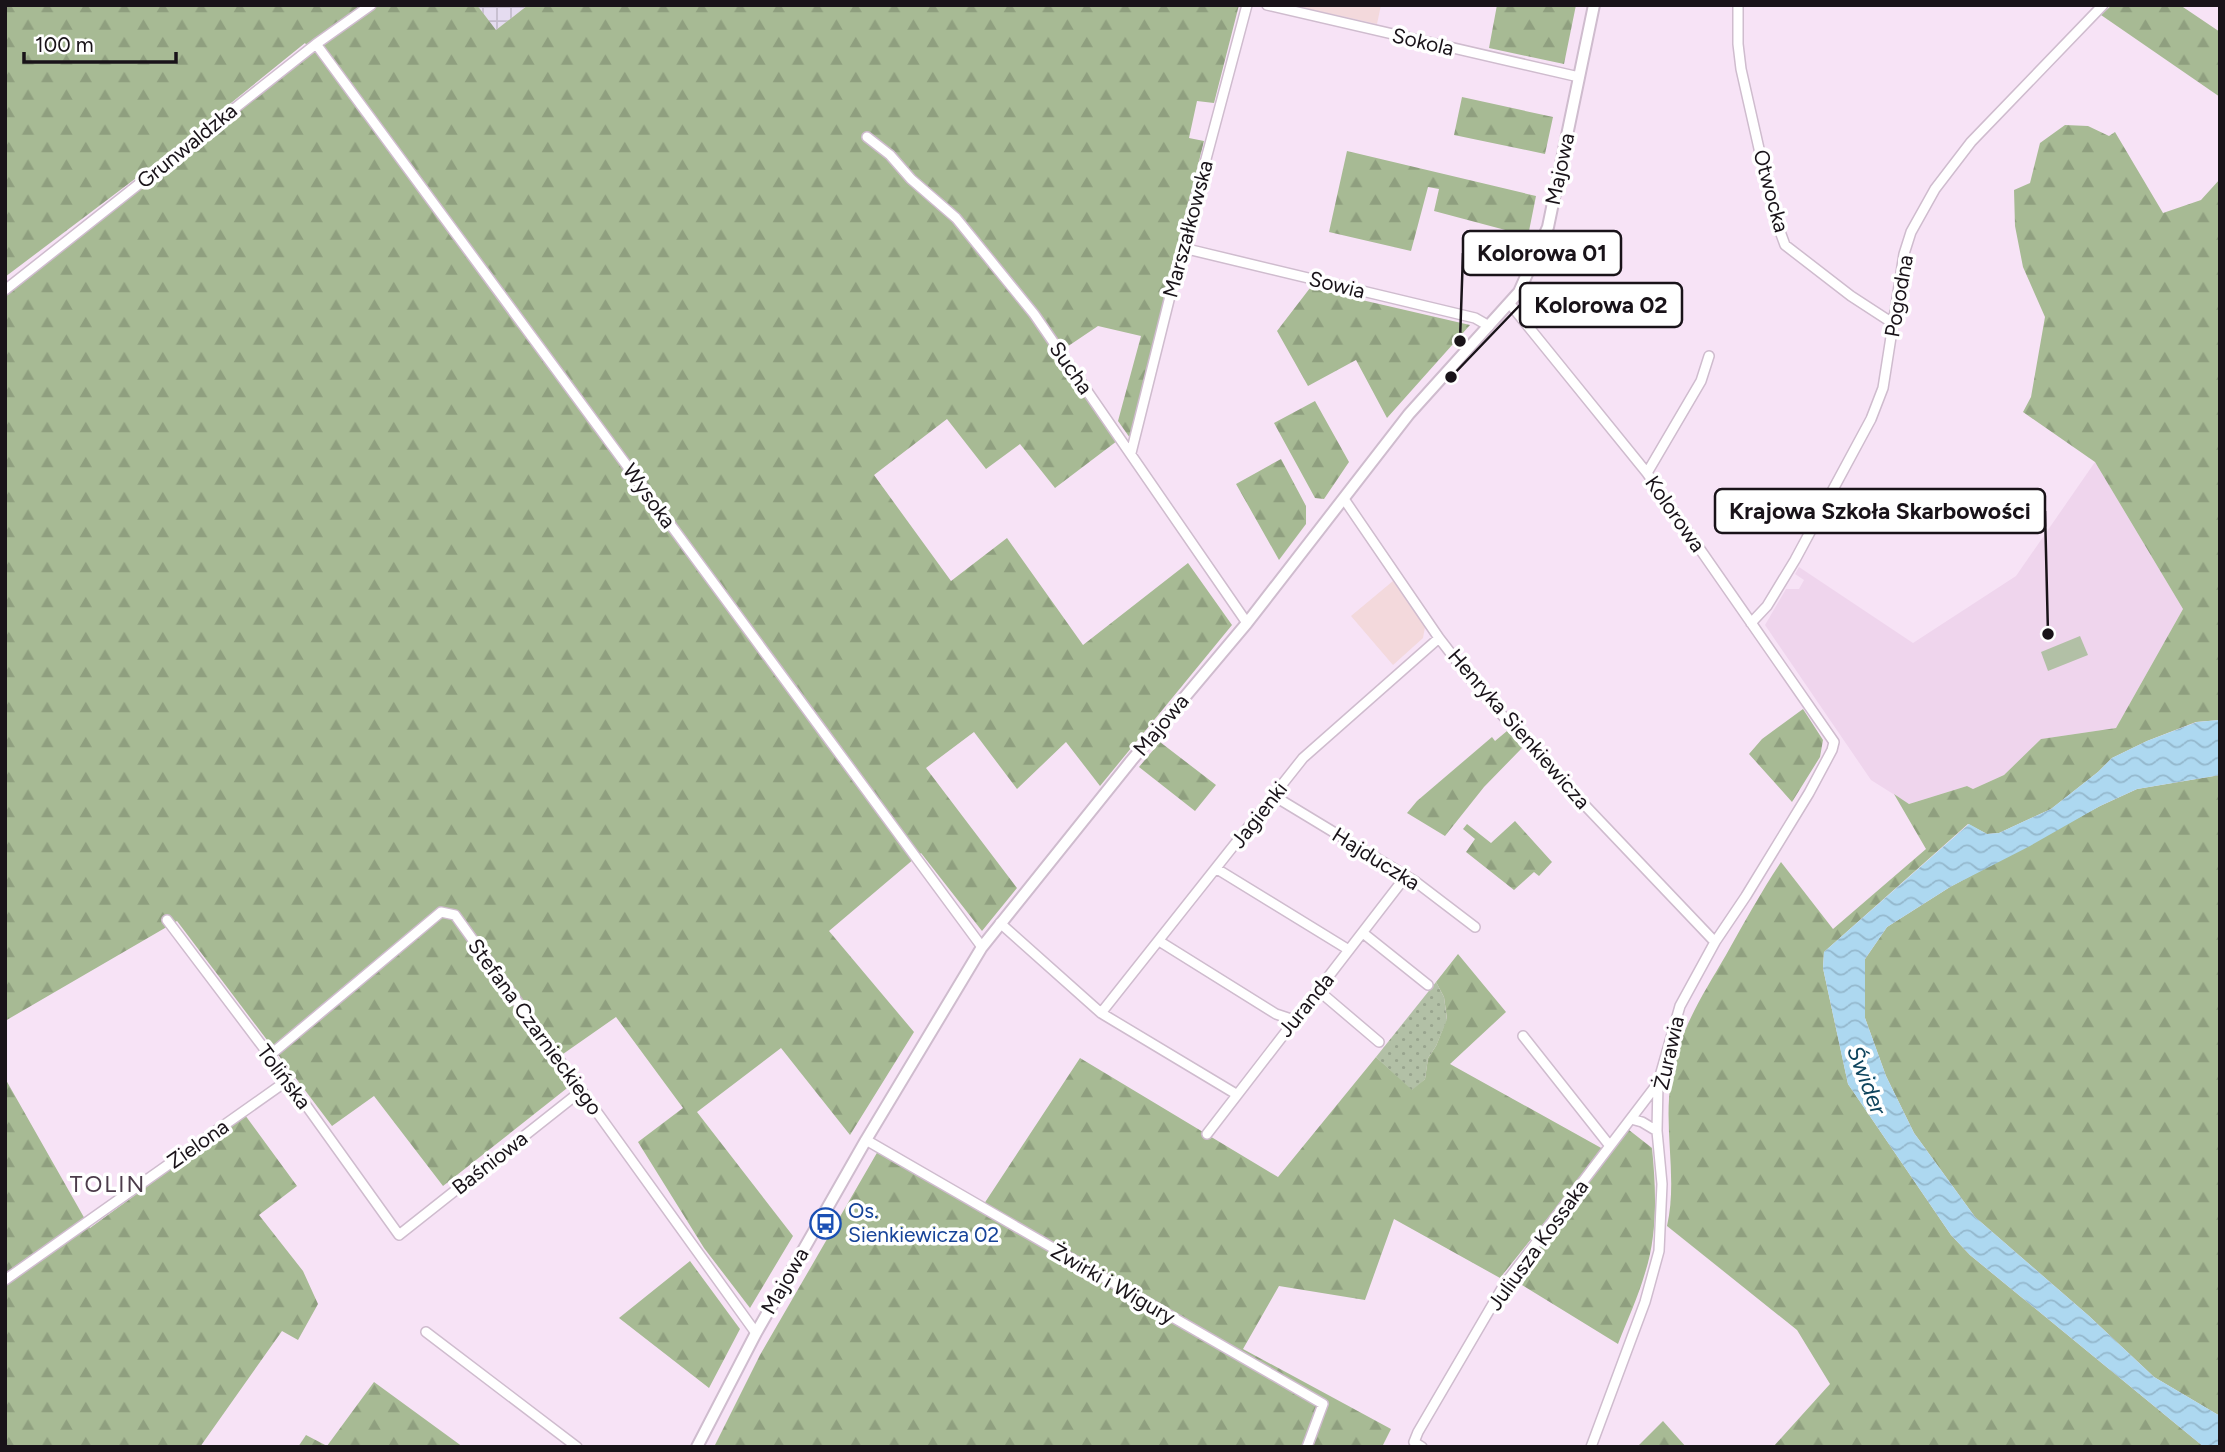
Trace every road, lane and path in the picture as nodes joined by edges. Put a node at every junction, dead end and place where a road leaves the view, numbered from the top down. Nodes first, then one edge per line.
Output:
1 (371, 5) edge
2 (1247, 5) edge
3 (1266, 5) edge
4 (1594, 5) edge
5 (1738, 5) edge
6 (2104, 5) edge
7 (316, 44) junction
8 (1579, 77) junction
9 (867, 137) dead end
10 (1183, 248) junction
11 (5, 290) edge
12 (1510, 304) junction
13 (1894, 324) junction
14 (1489, 326) junction
15 (1709, 356) dead end
16 (1131, 453) junction
17 (1647, 473) junction
18 (1343, 499) junction
19 (1247, 623) junction
20 (1751, 623) junction
21 (1439, 638) junction
22 (1829, 733) joint
23 (1274, 796) junction
24 (1217, 869) junction
25 (1406, 876) junction
26 (167, 920) dead end
27 (1000, 923) junction
28 (1475, 927) dead end
29 (1363, 933) junction
30 (1158, 941) junction
31 (1715, 942) junction
32 (982, 947) junction
33 (1349, 950) junction
34 (1428, 985) dead end
35 (1319, 991) junction
36 (1101, 1013) junction
37 (1294, 1020) junction
38 (1523, 1036) dead end
39 (1379, 1042) dead end
40 (269, 1056) junction
41 (288, 1080) junction
42 (1658, 1083) junction
43 (581, 1091) junction
44 (1236, 1094) junction
45 (1631, 1119) junction
46 (1657, 1131) junction
47 (1206, 1134) dead end
48 (866, 1140) junction
49 (1610, 1146) junction
50 (399, 1235) joint
51 (5, 1280) edge
52 (426, 1332) dead end
53 (756, 1333) junction
54 (577, 1447) edge
55 (697, 1447) edge
56 (1307, 1447) edge
57 (1422, 1447) edge
58 (1591, 1447) edge

1 - 7 street, Grunwaldzka
2 - 10 street, Marszałkowska
3 - 8 street, Sokola
4 - 8 street, Majowa
5 - 13 street, Otwocka
6 - 13 street, Pogodna
7 - 11 street, Grunwaldzka
7 - 32 street, Wysoka
8 - 12 street, Majowa
9 - 16 street, Sucha
10 - 14 street, Sowia
10 - 16 street, Marszałkowska
12 - 14 street, Majowa
12 - 17 street, Kolorowa
13 - 20 street, Pogodna
14 - 18 street, Majowa
15 - 17 street
16 - 19 street, Sucha
17 - 20 street, Kolorowa
18 - 19 street, Majowa
18 - 21 street, Henryka Sienkiewicza
19 - 27 street, Majowa
20 - 22 street, Kolorowa
21 - 23 street, Jagienki
21 - 31 street, Henryka Sienkiewicza
22 - 31 street, Żurawia
23 - 24 street, Jagienki
23 - 25 street, Hajduczka
24 - 30 street, Jagienki
24 - 33 street
25 - 28 street, Hajduczka
25 - 29 street, Juranda
26 - 40 street, Tolińska
27 - 32 street, Majowa
27 - 36 street
29 - 33 street, Juranda
29 - 34 street
30 - 36 street, Jagienki
30 - 37 street
31 - 42 street, Żurawia
32 - 48 street, Majowa
33 - 35 street, Juranda
35 - 37 street, Juranda
35 - 39 street
36 - 44 street
37 - 44 street, Juranda
38 - 49 street
40 - 41 street, Tolińska
40 - 43 street, Stefana Czarnieckiego
41 - 50 street, Tolińska
41 - 51 street, Zielona
42 - 45 street, Juliusza Kossaka
42 - 46 street, Żurawia
43 - 50 street, Baśniowa
43 - 53 street, Stefana Czarnieckiego
44 - 47 street, Juranda
45 - 46 street
45 - 49 street, Juliusza Kossaka
46 - 58 street, Żurawia
48 - 53 street, Majowa
48 - 56 street, Żwirki i Wigury
49 - 57 street, Juliusza Kossaka
52 - 54 street
53 - 55 street, Majowa

